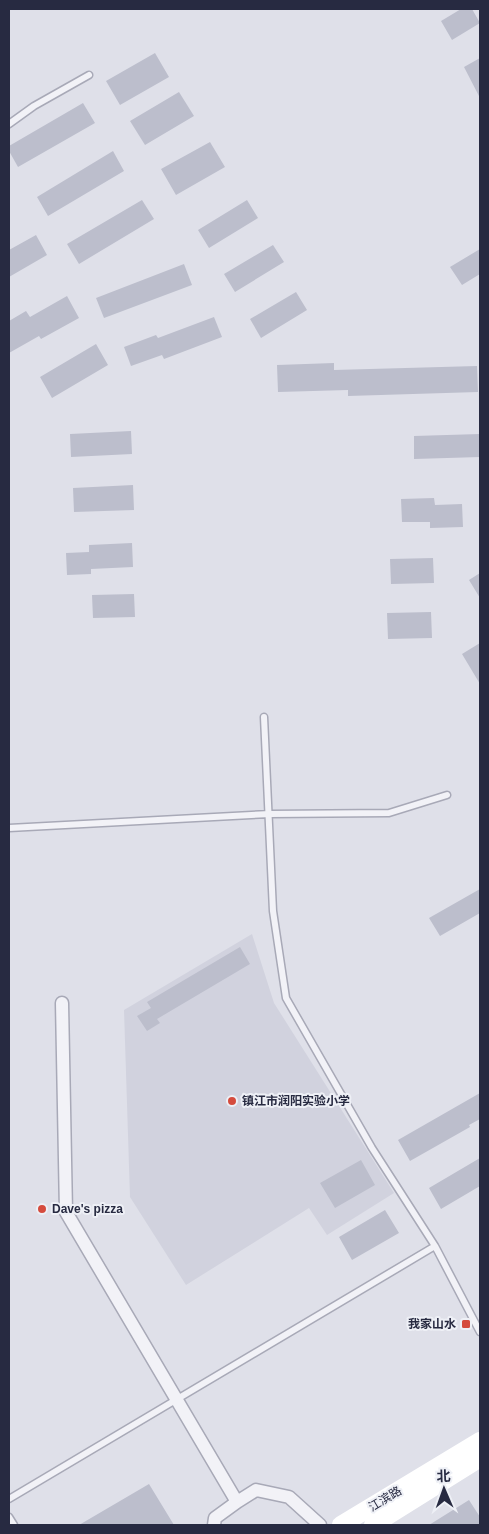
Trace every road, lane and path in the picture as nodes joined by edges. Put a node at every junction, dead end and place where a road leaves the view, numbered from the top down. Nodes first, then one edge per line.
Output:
1 (89, 75) dead end
2 (9, 124) edge
3 (264, 717) dead end
4 (447, 795) dead end
5 (270, 814) junction
6 (9, 828) edge
7 (62, 1003) dead end
8 (435, 1246) junction
9 (480, 1332) edge
10 (177, 1399) junction
11 (480, 1441) edge
12 (480, 1458) edge
13 (9, 1499) edge
14 (237, 1502) junction
15 (9, 1517) edge
16 (14, 1525) edge
17 (214, 1525) edge
18 (320, 1525) edge
19 (341, 1525) edge
20 (373, 1525) edge

1 - 2 lane
3 - 5 lane
4 - 5 lane
5 - 6 lane
5 - 8 lane
7 - 10 street
8 - 9 lane
8 - 10 lane
10 - 13 lane
10 - 14 street
11 - 19 main road, 江滨路
12 - 20 main road, 江滨路
14 - 17 street
14 - 18 street
15 - 16 lane

